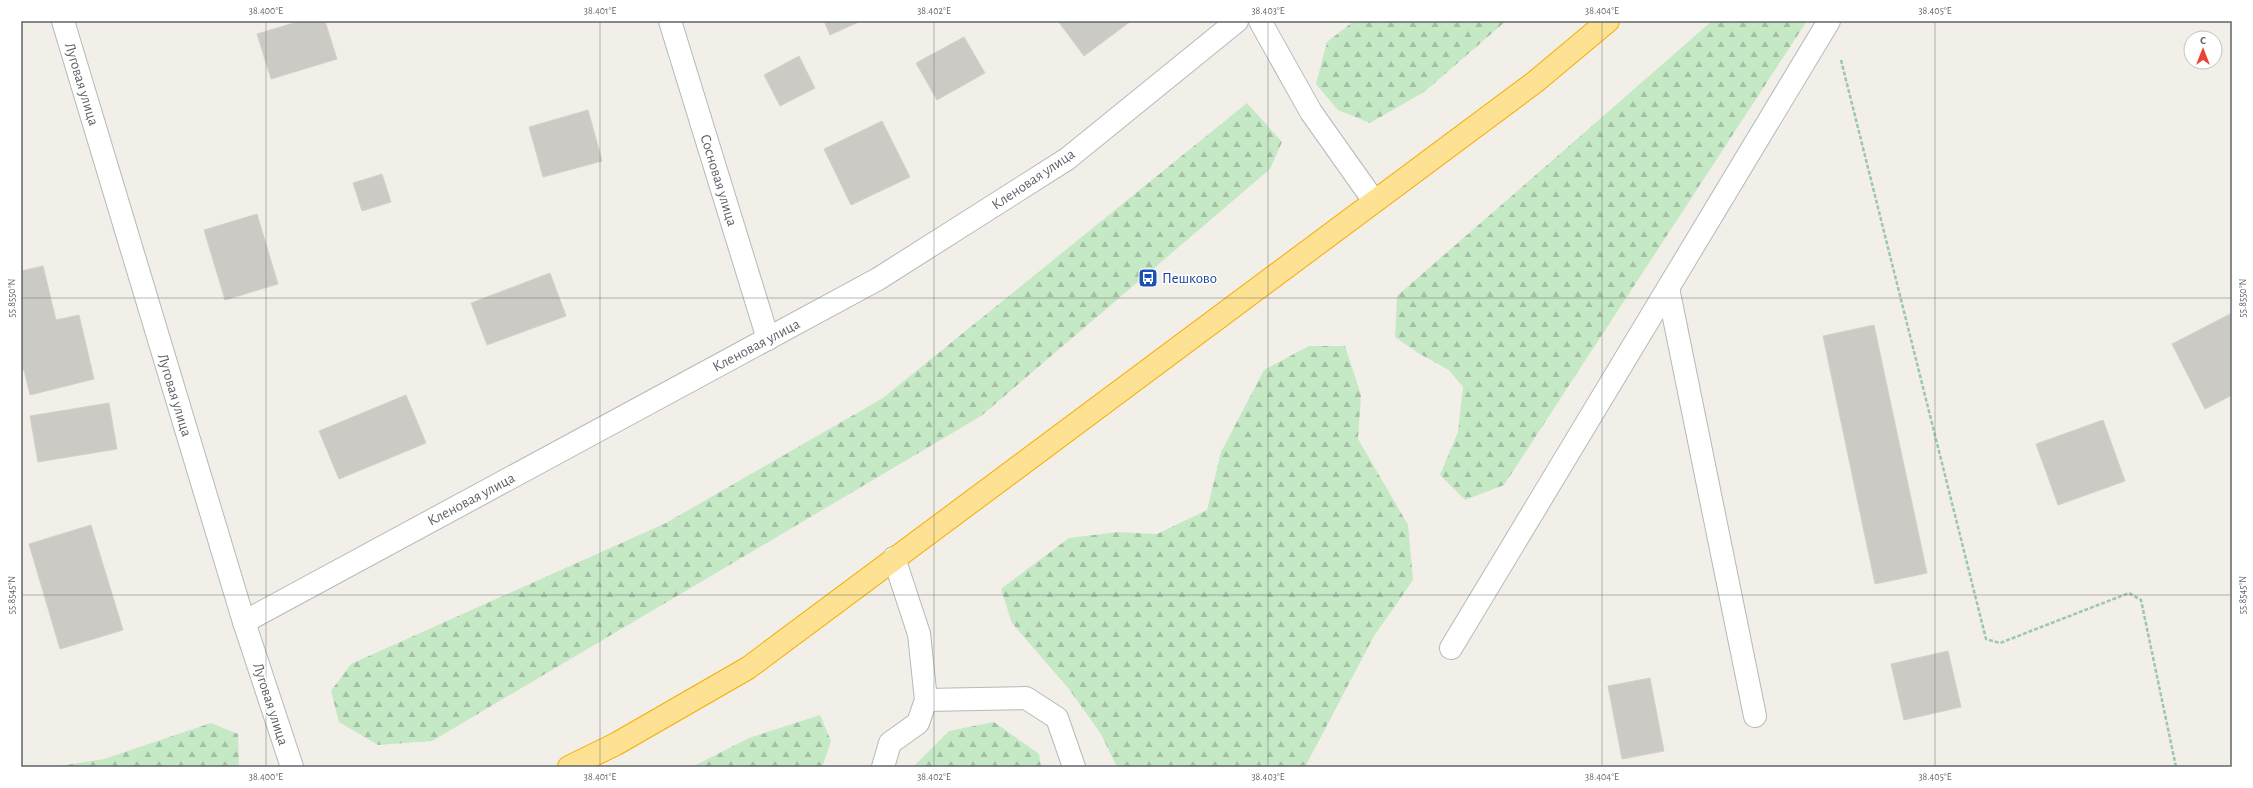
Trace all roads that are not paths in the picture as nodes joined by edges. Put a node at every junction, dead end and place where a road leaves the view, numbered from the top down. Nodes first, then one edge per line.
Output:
1 (62, 21) edge
2 (670, 21) edge
3 (1237, 21) edge
4 (1260, 21) edge
5 (1608, 21) edge
6 (1829, 21) edge
7 (1374, 201) junction
8 (1668, 288) junction
9 (768, 339) junction
10 (894, 558) junction
11 (244, 622) junction
12 (1451, 648) dead end
13 (926, 700) junction
14 (1755, 716) dead end
15 (292, 767) edge
16 (569, 767) edge
17 (883, 767) edge
18 (1074, 767) edge

1 - 11 street, Луговая улица
2 - 9 street, Сосновая улица
3 - 9 street, Кленовая улица
4 - 7 street
5 - 7 highway
6 - 8 street
7 - 10 highway
8 - 12 street
8 - 14 street
9 - 11 street, Кленовая улица
10 - 13 street
10 - 16 highway
11 - 15 street, Луговая улица
13 - 17 street
13 - 18 street

